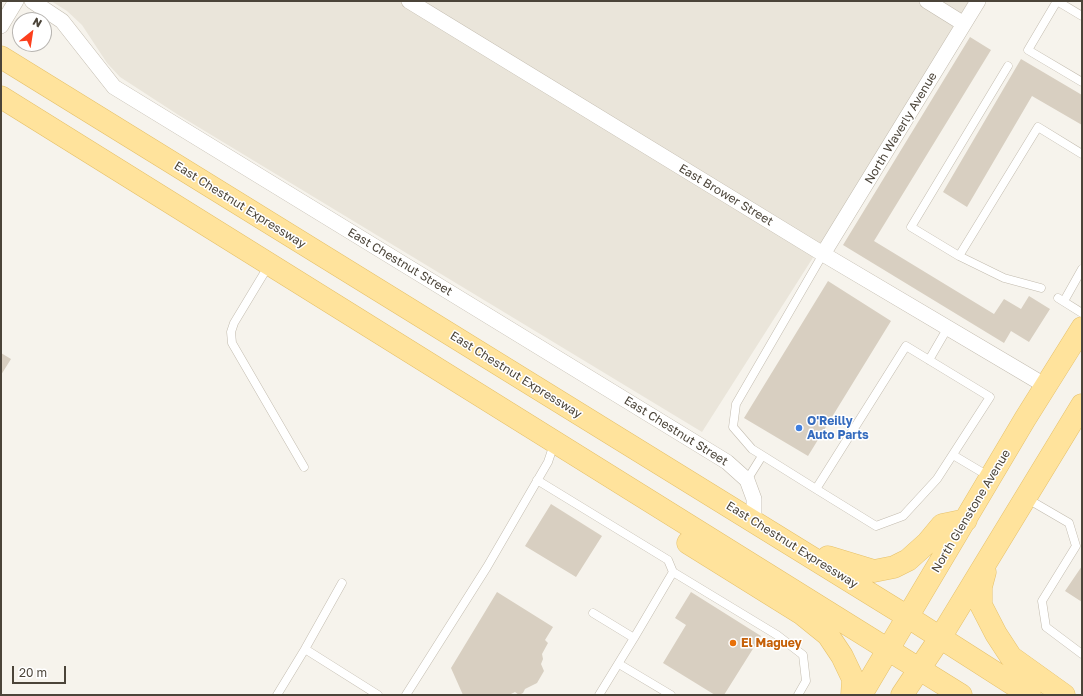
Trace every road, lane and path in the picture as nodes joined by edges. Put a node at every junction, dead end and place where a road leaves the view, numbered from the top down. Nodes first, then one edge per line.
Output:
1 (16, 1) edge
2 (32, 1) edge
3 (409, 1) edge
4 (927, 1) edge
5 (978, 1) edge
6 (1057, 1) edge
7 (1082, 16) edge
8 (964, 24) junction
9 (1, 26) edge
10 (1, 57) edge
11 (1008, 66) dead end
12 (1082, 82) edge
13 (1, 97) edge
14 (1082, 154) edge
15 (823, 254) junction
16 (959, 256) junction
17 (269, 264) junction
18 (1082, 269) edge
19 (1041, 288) dead end
20 (1082, 313) edge
21 (1082, 328) edge
22 (947, 329) junction
23 (929, 360) junction
24 (1046, 386) junction
25 (1081, 409) edge
26 (551, 439) junction
27 (952, 455) junction
28 (762, 456) junction
29 (304, 467) dead end
30 (990, 478) junction
31 (537, 480) junction
32 (747, 480) junction
33 (816, 489) junction
34 (1026, 498) junction
35 (966, 520) junction
36 (754, 522) junction
37 (789, 544) junction
38 (1079, 548) edge
39 (988, 559) junction
40 (673, 572) junction
41 (342, 583) dead end
42 (593, 613) dead end
43 (908, 617) junction
44 (634, 638) junction
45 (940, 638) junction
46 (305, 649) junction
47 (888, 649) junction
48 (1082, 654) edge
49 (619, 664) junction
50 (919, 668) junction
51 (277, 695) edge
52 (378, 695) edge
53 (406, 695) edge
54 (600, 695) edge
55 (671, 695) edge
56 (798, 695) edge
57 (852, 695) edge
58 (861, 695) edge
59 (902, 695) edge
60 (961, 695) edge
61 (1030, 695) edge
62 (1064, 695) edge

1 - 9 street
2 - 32 street, East Chestnut Street
3 - 15 street, East Brower Street
4 - 8 street
5 - 8 street, North Waverly Avenue
6 - 7 lane
6 - 12 lane
8 - 15 street, North Waverly Avenue
10 - 36 main road, East Chestnut Expressway
11 - 16 lane
13 - 17 main road
14 - 16 lane
15 - 22 street, East Brower Street
15 - 28 lane
16 - 19 lane
17 - 26 main road
17 - 29 lane
18 - 20 lane
21 - 24 main road, North Glenstone Avenue
22 - 23 lane
22 - 24 street, East Brower Street
23 - 27 lane
23 - 33 lane
24 - 30 main road, North Glenstone Avenue
25 - 34 main road
26 - 31 lane
26 - 47 main road
26 - 57 main road
27 - 30 lane
27 - 33 lane
28 - 32 lane
28 - 33 lane
30 - 35 main road, North Glenstone Avenue
31 - 40 lane
31 - 53 lane
32 - 36 street, East Chestnut Street
34 - 38 lane
34 - 39 main road
35 - 37 main road
35 - 43 main road, North Glenstone Avenue
36 - 37 main road, East Chestnut Expressway
37 - 43 main road, East Chestnut Expressway
38 - 48 lane
39 - 45 main road
39 - 62 main road
40 - 44 lane
40 - 56 lane
41 - 46 lane
42 - 44 lane
43 - 45 main road, East Chestnut Expressway
43 - 47 main road, North Glenstone Avenue
44 - 49 lane
45 - 50 main road
45 - 61 main road, East Chestnut Expressway
46 - 51 lane
46 - 52 lane
47 - 50 main road
47 - 58 main road, North Glenstone Avenue
49 - 54 lane
49 - 55 lane
50 - 59 main road
50 - 60 main road

